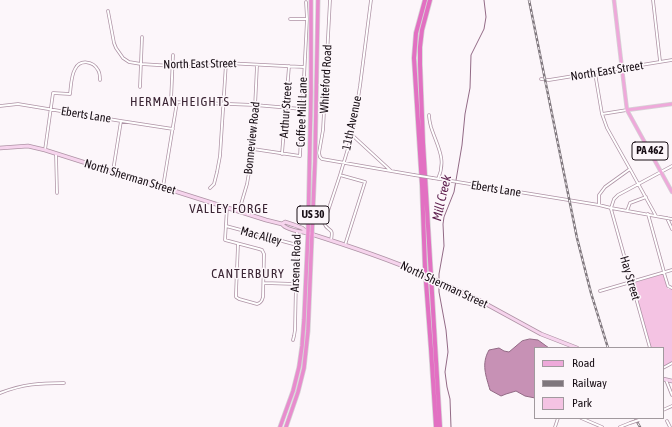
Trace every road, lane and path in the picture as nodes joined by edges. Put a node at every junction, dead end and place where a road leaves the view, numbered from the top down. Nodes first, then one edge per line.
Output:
1 (312, 0) edge
2 (318, 0) edge
3 (330, 0) edge
4 (371, 0) edge
5 (425, 0) edge
6 (430, 0) edge
7 (614, 0) edge
8 (653, 0) edge
9 (306, 2) dead end
10 (108, 11) dead end
11 (290, 19) dead end
12 (307, 19) junction
13 (142, 37) dead end
14 (173, 55) dead end
15 (672, 60) edge
16 (660, 61) junction
17 (226, 63) junction
18 (141, 64) junction
19 (257, 65) junction
20 (173, 66) junction
21 (289, 66) junction
22 (304, 67) junction
23 (622, 68) junction
24 (595, 73) junction
25 (541, 79) dead end
26 (100, 80) dead end
27 (140, 87) dead end
28 (177, 102) junction
29 (224, 104) junction
30 (672, 104) edge
31 (255, 105) junction
32 (0, 106) edge
33 (286, 108) junction
34 (50, 109) junction
35 (302, 109) junction
36 (627, 110) junction
37 (602, 114) junction
38 (429, 115) dead end
39 (121, 121) junction
40 (173, 129) junction
41 (352, 135) junction
42 (0, 148) edge
43 (253, 149) junction
44 (45, 150) junction
45 (56, 154) junction
46 (282, 154) junction
47 (320, 157) joint
48 (344, 163) junction
49 (672, 166) edge
50 (630, 169) junction
51 (113, 171) junction
52 (391, 171) junction
53 (661, 172) junction
54 (340, 175) junction
55 (438, 179) junction
56 (639, 184) junction
57 (163, 187) junction
58 (210, 188) dead end
59 (672, 192) edge
60 (57, 193) dead end
61 (646, 197) junction
62 (599, 205) junction
63 (227, 207) junction
64 (611, 208) junction
65 (239, 211) junction
66 (627, 211) junction
67 (648, 214) junction
68 (656, 216) junction
69 (667, 218) junction
70 (672, 219) edge
71 (282, 224) junction
72 (226, 226) junction
73 (672, 229) edge
74 (297, 231) junction
75 (308, 233) junction
76 (313, 235) junction
77 (331, 240) junction
78 (238, 244) junction
79 (297, 245) junction
80 (345, 245) junction
81 (672, 270) edge
82 (664, 272) junction
83 (631, 282) junction
84 (264, 283) junction
85 (296, 284) junction
86 (672, 288) edge
87 (600, 291) dead end
88 (293, 340) dead end
89 (573, 347) edge
90 (650, 347) edge
91 (665, 380) edge
92 (672, 381) edge
93 (64, 383) dead end
94 (0, 393) edge
95 (672, 395) edge
96 (583, 419) edge
97 (641, 419) edge
98 (282, 421) junction
99 (667, 421) dead end
100 (276, 427) edge
101 (280, 427) edge
102 (286, 427) edge
103 (436, 427) edge
104 (440, 427) edge
105 (602, 427) edge
106 (621, 427) edge
107 (670, 427) edge

1 - 75 highway, Arsenal Road / US 30
2 - 76 highway, Arsenal Road / US 30
3 - 47 street, Whiteford Road
4 - 41 street, 11th Avenue
5 - 103 highway
6 - 104 highway
7 - 23 main road
8 - 16 street
9 - 12 street, Coffee Mill Lane
10 - 18 street, North East Street
11 - 12 street
12 - 22 street, Coffee Mill Lane
13 - 18 street
14 - 20 street
15 - 16 street, North East Street
16 - 23 street, North East Street
17 - 19 street, North East Street
17 - 20 street, North East Street
17 - 29 street
18 - 20 street, North East Street
18 - 27 street
19 - 21 street, North East Street
19 - 31 street, Bonneview Road
20 - 28 street
21 - 22 street, North East Street
21 - 33 street, Arthur Street
22 - 35 street, Coffee Mill Lane
23 - 24 street, North East Street
23 - 36 main road
24 - 25 street, North East Street
24 - 37 street
26 - 34 street
28 - 29 street
28 - 40 street
29 - 31 street
29 - 58 street
30 - 36 main road
31 - 33 street
31 - 43 street, Bonneview Road
32 - 34 street, Eberts Lane
33 - 35 street
33 - 46 street, Arthur Street
34 - 39 street, Eberts Lane
34 - 44 street
35 - 46 street, Coffee Mill Lane
36 - 37 street
36 - 53 main road, PA 462
37 - 50 street
38 - 55 street
39 - 40 street, Eberts Lane
39 - 51 street
40 - 57 street
41 - 48 street, 11th Avenue
41 - 52 street
42 - 44 main road, North Sherman Street
43 - 46 street
43 - 65 street, Bonneview Road
44 - 45 main road, North Sherman Street
45 - 51 main road, North Sherman Street
45 - 60 street
47 - 48 street, Eberts Lane
48 - 52 street, Eberts Lane
48 - 54 street, 11th Avenue
49 - 53 street
50 - 56 street
50 - 62 street
51 - 57 main road, North Sherman Street
52 - 55 street, Eberts Lane, bridge
53 - 56 street
53 - 59 main road, PA 462
54 - 77 street, 11th Avenue
54 - 80 street
55 - 62 street, Eberts Lane
56 - 61 street
56 - 64 street
57 - 63 main road, North Sherman Street
61 - 66 street
61 - 68 street
62 - 64 street, Eberts Lane
63 - 65 main road, North Sherman Street
63 - 72 street
64 - 66 street, Eberts Lane
64 - 83 street, Hay Street
65 - 71 main road, North Sherman Street
66 - 67 street, Eberts Lane
67 - 68 street, Eberts Lane
67 - 82 street
68 - 69 street, Eberts Lane
69 - 70 street, Eberts Lane
69 - 73 street
71 - 74 main road, North Sherman Street
71 - 75 main road, North Sherman Street
72 - 78 street
72 - 79 street, Mac Alley
74 - 75 main road, North Sherman Street
74 - 79 street, Arsenal Road
75 - 76 main road, North Sherman Street
75 - 98 highway, Arsenal Road / US 30
76 - 77 main road, North Sherman Street
76 - 102 highway, Arsenal Road / US 30
77 - 80 main road, North Sherman Street
78 - 84 street
78 - 84 street
79 - 85 street, Arsenal Road
80 - 89 main road, North Sherman Street, bridge
81 - 82 street
82 - 83 street
82 - 86 street
83 - 87 street
83 - 90 street, Hay Street
84 - 85 street
85 - 88 street, Arsenal Road
91 - 92 main road
91 - 95 street
93 - 94 street
96 - 105 street
97 - 106 street, bridge
98 - 100 highway
98 - 101 highway, Arsenal Road / US 30
99 - 107 street

